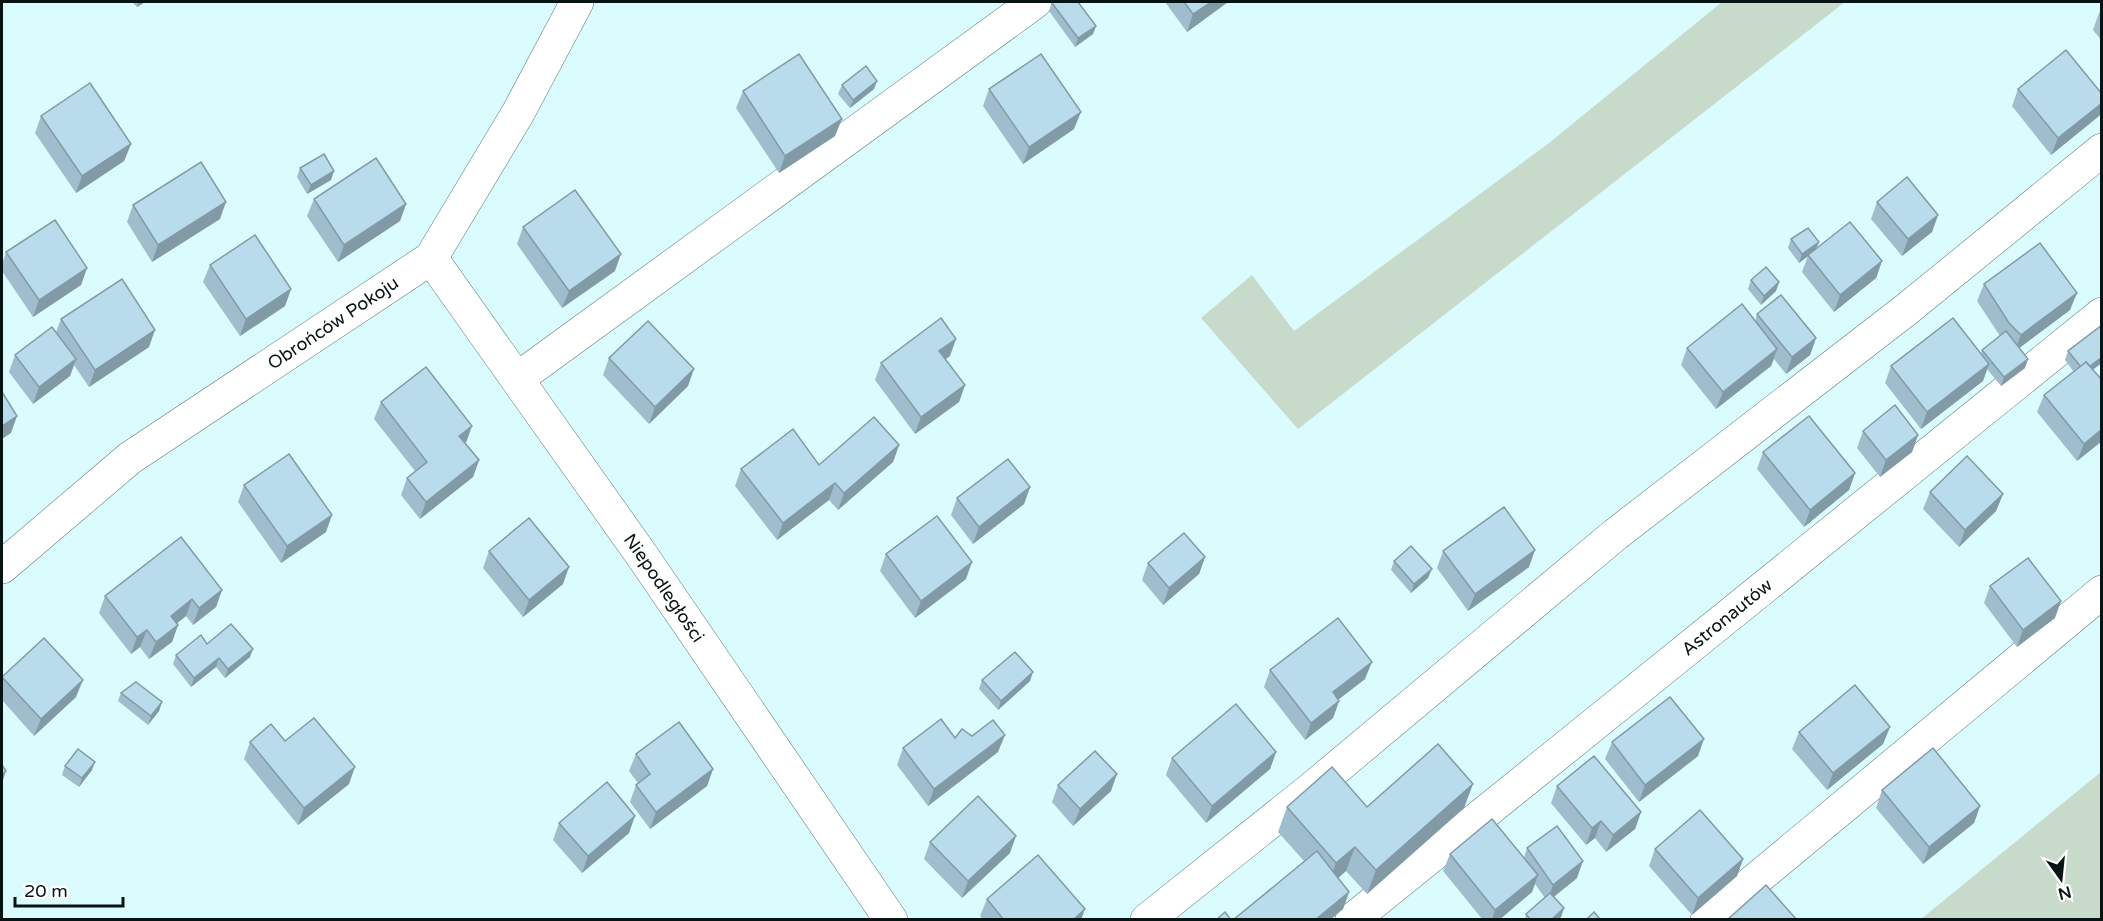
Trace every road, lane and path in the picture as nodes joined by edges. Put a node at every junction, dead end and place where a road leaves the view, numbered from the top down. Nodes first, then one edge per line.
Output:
1 (577, 2) edge
2 (1035, 2) edge
3 (2102, 150) edge
4 (431, 258) junction
5 (2102, 314) edge
6 (517, 379) junction
7 (2, 567) edge
8 (2102, 592) edge
9 (891, 920) edge
10 (1147, 920) edge
11 (1352, 920) edge
12 (1707, 920) edge

1 - 4 street, Obrońców Pokoju
2 - 6 street
3 - 10 street
4 - 6 street, Niepodległości
4 - 7 street, Obrońców Pokoju
5 - 11 street, Astronautów
6 - 9 street, Niepodległości
8 - 12 street

